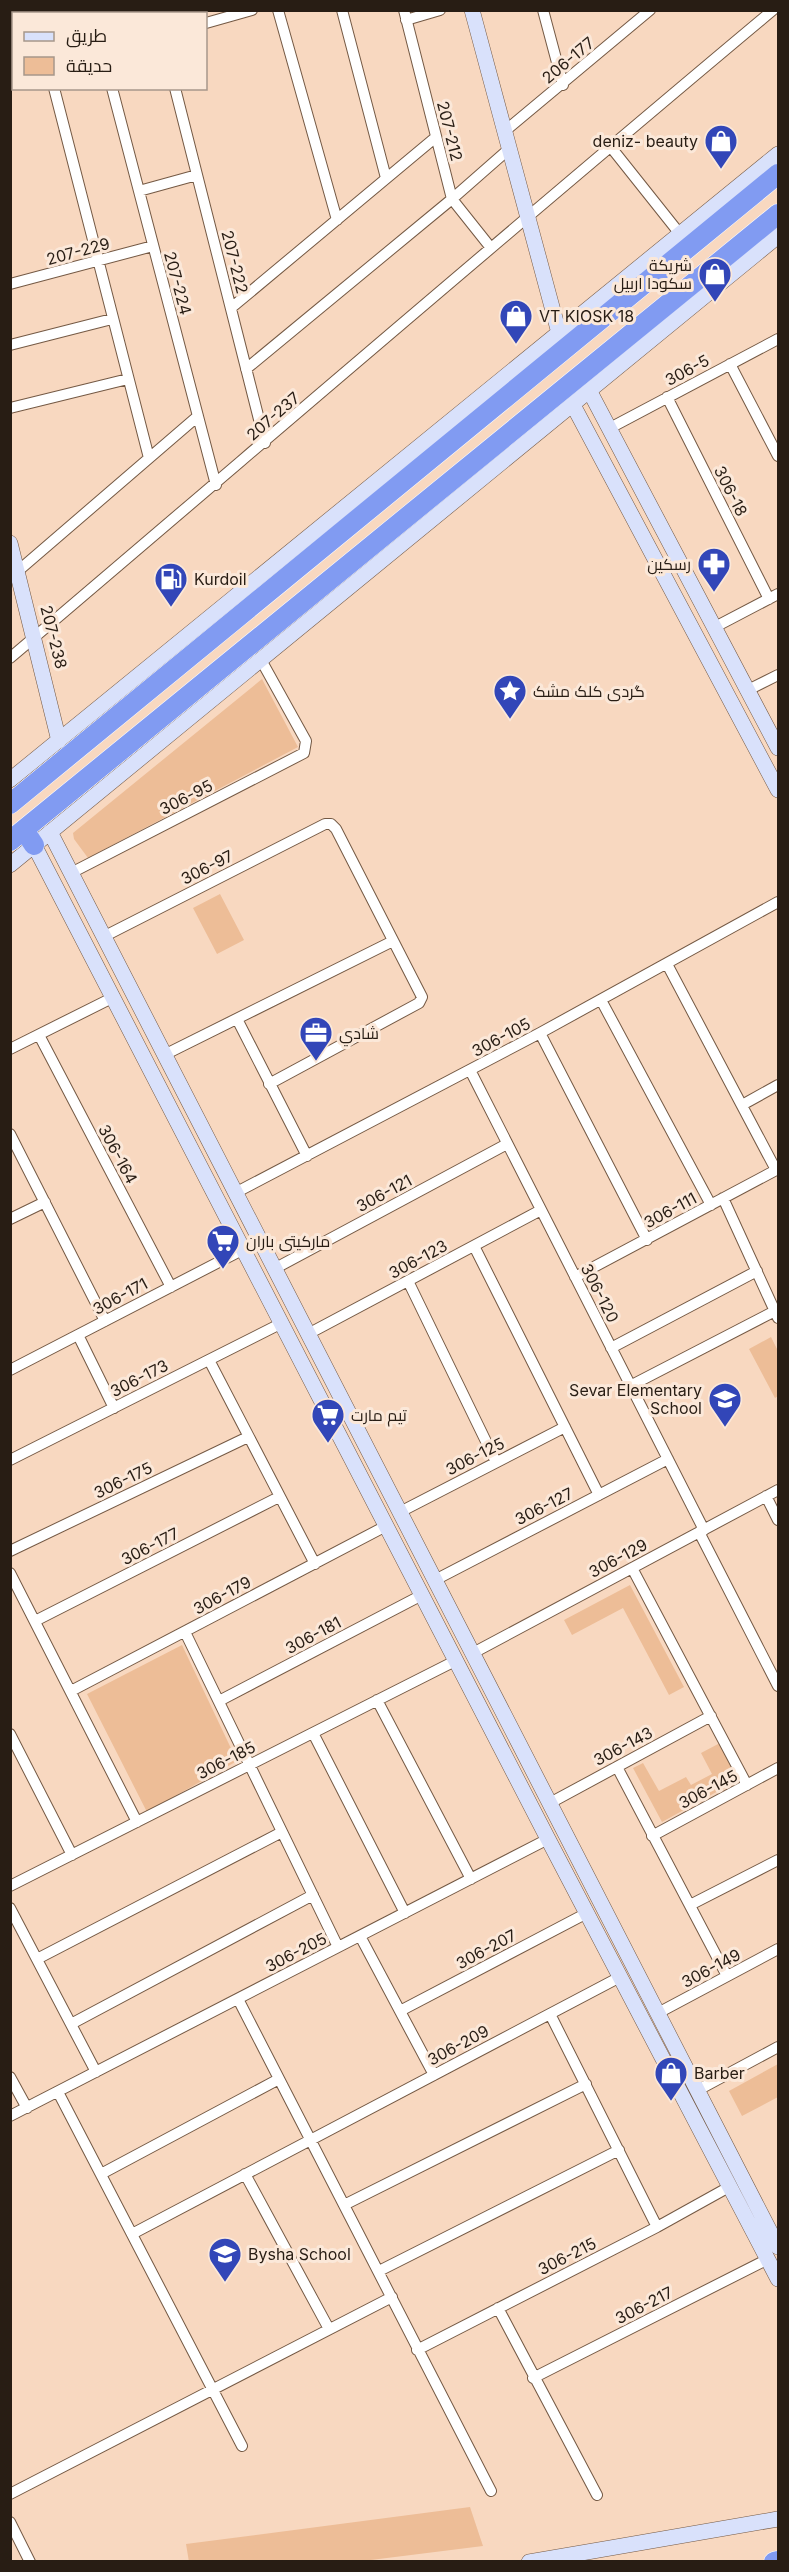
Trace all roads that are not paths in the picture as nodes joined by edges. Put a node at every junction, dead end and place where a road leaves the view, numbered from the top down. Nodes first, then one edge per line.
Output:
1 (252, 10) edge
2 (278, 10) edge
3 (342, 10) edge
4 (440, 10) edge
5 (472, 10) edge
6 (543, 10) edge
7 (650, 10) edge
8 (773, 10) edge
9 (405, 15) edge
10 (207, 23) edge
11 (563, 85) junction
12 (55, 90) edge
13 (113, 90) edge
14 (176, 90) edge
15 (505, 131) junction
16 (436, 137) junction
17 (610, 146) junction
18 (509, 149) junction
19 (778, 154) edge
20 (778, 174) edge
21 (197, 175) junction
22 (386, 178) junction
23 (139, 191) junction
24 (452, 199) junction
25 (778, 214) edge
26 (527, 215) junction
27 (337, 220) junction
28 (709, 222) junction
29 (680, 234) junction
30 (778, 236) edge
31 (153, 246) junction
32 (491, 248) junction
33 (736, 260) junction
34 (99, 261) junction
35 (10, 284) edge
36 (231, 308) junction
37 (112, 319) junction
38 (559, 333) junction
39 (778, 339) edge
40 (10, 345) edge
41 (730, 364) junction
42 (246, 369) junction
43 (128, 379) junction
44 (590, 392) junction
45 (667, 397) junction
46 (573, 405) junction
47 (10, 408) edge
48 (198, 416) junction
49 (606, 422) junction
50 (585, 426) junction
51 (265, 443) junction
52 (427, 449) junction
53 (778, 456) edge
54 (149, 458) junction
55 (216, 485) junction
56 (431, 509) junction
57 (334, 525) junction
58 (10, 543) edge
59 (18, 571) junction
60 (774, 596) edge
61 (715, 627) junction
62 (36, 637) junction
63 (196, 650) junction
64 (10, 658) edge
65 (261, 660) junction
66 (216, 673) junction
67 (778, 675) edge
68 (152, 686) junction
69 (748, 690) junction
70 (173, 709) junction
71 (59, 741) junction
72 (778, 748) edge
73 (10, 780) edge
74 (778, 790) edge
75 (10, 804) edge
76 (31, 833) edge
77 (10, 865) edge
78 (70, 873) junction
79 (778, 902) edge
80 (103, 937) junction
81 (393, 941) junction
82 (667, 964) junction
83 (114, 997) junction
84 (601, 1000) junction
85 (237, 1019) junction
86 (540, 1033) junction
87 (39, 1035) junction
88 (10, 1049) edge
89 (164, 1055) junction
90 (470, 1070) junction
91 (269, 1084) junction
92 (778, 1085) edge
93 (742, 1105) junction
94 (11, 1136) edge
95 (507, 1144) junction
96 (307, 1156) junction
97 (777, 1169) edge
98 (235, 1193) junction
99 (723, 1198) junction
100 (45, 1202) junction
101 (711, 1205) junction
102 (541, 1210) junction
103 (10, 1219) edge
104 (647, 1239) junction
105 (474, 1246) junction
106 (244, 1249) junction
107 (274, 1269) junction
108 (757, 1271) junction
109 (575, 1277) junction
110 (408, 1281) junction
111 (171, 1287) junction
112 (777, 1315) edge
113 (105, 1321) junction
114 (282, 1323) junction
115 (308, 1334) junction
116 (78, 1335) junction
117 (611, 1348) junction
118 (209, 1360) junction
119 (326, 1369) junction
120 (10, 1370) edge
121 (310, 1378) junction
122 (630, 1386) junction
123 (114, 1408) junction
124 (565, 1427) junction
125 (248, 1437) junction
126 (668, 1459) junction
127 (10, 1460) edge
128 (496, 1462) junction
129 (778, 1490) edge
130 (599, 1495) junction
131 (766, 1496) junction
132 (279, 1497) junction
133 (400, 1512) junction
134 (778, 1520) edge
135 (387, 1526) junction
136 (702, 1531) junction
137 (10, 1551) edge
138 (315, 1564) junction
139 (632, 1568) junction
140 (10, 1573) edge
141 (435, 1580) junction
142 (14, 1587) edge
143 (422, 1595) junction
144 (35, 1621) junction
145 (185, 1632) junction
146 (473, 1653) junction
147 (456, 1661) junction
148 (778, 1686) edge
149 (71, 1691) junction
150 (377, 1700) junction
151 (219, 1701) junction
152 (711, 1716) junction
153 (313, 1733) junction
154 (10, 1734) edge
155 (525, 1755) junction
156 (509, 1764) junction
157 (250, 1765) junction
158 (617, 1767) junction
159 (778, 1768) edge
160 (747, 1785) junction
161 (550, 1803) junction
162 (137, 1822) junction
163 (282, 1832) junction
164 (652, 1836) junction
165 (548, 1839) junction
166 (72, 1855) junction
167 (778, 1860) edge
168 (471, 1879) junction
169 (10, 1886) edge
170 (313, 1895) junction
171 (690, 1905) junction
172 (10, 1908) edge
173 (405, 1913) junction
174 (586, 1913) junction
175 (360, 1936) junction
176 (338, 1947) junction
177 (778, 1949) edge
178 (37, 1959) junction
179 (727, 1976) junction
180 (620, 1977) junction
181 (238, 1999) junction
182 (400, 2011) junction
183 (658, 2013) junction
184 (550, 2014) junction
185 (71, 2024) junction
186 (778, 2048) edge
187 (96, 2072) junction
188 (434, 2075) junction
189 (10, 2077) edge
190 (279, 2079) junction
191 (586, 2084) junction
192 (698, 2090) junction
193 (58, 2092) junction
194 (27, 2108) junction
195 (10, 2116) edge
196 (717, 2128) junction
197 (703, 2135) junction
198 (310, 2140) junction
199 (620, 2150) junction
200 (101, 2174) junction
201 (246, 2174) junction
202 (729, 2187) junction
203 (344, 2205) junction
204 (657, 2227) junction
205 (132, 2234) junction
206 (775, 2246) edge
207 (379, 2271) junction
208 (778, 2279) edge
209 (392, 2297) junction
210 (498, 2308) junction
211 (329, 2330) junction
212 (417, 2350) junction
213 (533, 2378) junction
214 (213, 2390) junction
215 (242, 2445) dead end
216 (491, 2491) dead end
217 (10, 2494) edge
218 (597, 2495) dead end
219 (778, 2519) edge
220 (10, 2522) edge
221 (778, 2561) edge
222 (30, 2562) edge
223 (529, 2562) edge
224 (774, 2562) edge

1 - 10 street
2 - 27 street
3 - 22 street
4 - 9 street
5 - 15 street
6 - 11 street
7 - 11 street, 206-177
8 - 17 street, 207-237
9 - 16 street, 207-212
11 - 15 street, 206-177
12 - 34 street
13 - 23 street, 207-224
14 - 21 street, 207-222
15 - 18 street
16 - 22 street
16 - 24 street, 207-212
17 - 26 street, 207-237
17 - 29 street
18 - 24 street
18 - 26 street
19 - 28 street
20 - 28 highway
21 - 23 street
21 - 36 street, 207-222
22 - 27 street
23 - 31 street, 207-224
24 - 32 street, 207-212
24 - 42 street
25 - 33 highway
26 - 32 street, 207-237
26 - 38 street
27 - 36 street
28 - 29 street
28 - 52 highway
29 - 38 street
30 - 33 street
31 - 34 street, 207-229
31 - 48 street, 207-224
32 - 51 street, 207-237
33 - 44 street
33 - 56 highway
34 - 35 street, 207-229
34 - 37 street
36 - 42 street, 207-222
37 - 40 street
37 - 43 street
38 - 52 street
39 - 41 street, 306-5
41 - 45 street, 306-5
41 - 53 street
42 - 51 street, 207-222
43 - 47 street
43 - 54 street
44 - 46 street
44 - 49 street
45 - 49 street, 306-5
45 - 60 street, 306-18
46 - 50 street
46 - 56 street
48 - 54 street
48 - 55 street, 207-224
49 - 50 street
49 - 61 street
50 - 74 street
51 - 55 street, 207-237
52 - 57 highway
54 - 59 street
55 - 62 street, 207-237
56 - 65 street
56 - 66 highway
57 - 63 highway
57 - 71 street
58 - 59 street, 207-238
59 - 62 street, 207-238
60 - 61 street
61 - 69 street
62 - 64 street, 207-237
62 - 71 street, 207-238
63 - 66 highway
63 - 68 highway
65 - 76 street
65 - 78 street, 306-95
66 - 70 highway
67 - 69 street
68 - 70 highway
68 - 75 highway
69 - 72 street
70 - 76 highway
71 - 73 street
76 - 77 street
76 - 78 street
76 - 83 street
78 - 80 street
79 - 82 street, 306-105
80 - 81 street, 306-97
80 - 89 street
81 - 85 street
81 - 91 street
82 - 84 street, 306-105
82 - 93 street
83 - 87 street
83 - 106 street
84 - 86 street, 306-105
84 - 101 street
85 - 89 street
85 - 91 street
86 - 90 street, 306-105
86 - 104 street
87 - 88 street
87 - 111 street, 306-164
89 - 98 street
90 - 95 street, 306-120
90 - 96 street, 306-105
91 - 96 street
92 - 93 street
93 - 97 street
94 - 100 street
95 - 102 street, 306-120
95 - 107 street, 306-121
96 - 98 street, 306-105
97 - 99 street, 306-111
98 - 107 street
99 - 101 street, 306-111
99 - 108 street
100 - 103 street
100 - 113 street
101 - 104 street, 306-111
102 - 105 street, 306-123
102 - 109 street, 306-120
104 - 109 street, 306-111
105 - 110 street, 306-123
105 - 124 street
106 - 111 street, 306-171
106 - 114 street
107 - 115 street
108 - 112 street
108 - 117 street
109 - 117 street, 306-120
110 - 115 street, 306-123
110 - 128 street
111 - 113 street, 306-171
112 - 122 street
113 - 116 street, 306-171
114 - 118 street, 306-173
114 - 121 street
115 - 119 street
116 - 120 street, 306-171
116 - 123 street
117 - 122 street, 306-120
118 - 123 street, 306-173
118 - 125 street
119 - 121 street
119 - 133 street
121 - 135 street
122 - 126 street, 306-120
123 - 127 street, 306-173
124 - 128 street, 306-125
124 - 130 street
125 - 132 street
125 - 137 street, 306-175
126 - 130 street, 306-127
126 - 136 street, 306-120
128 - 133 street, 306-125
129 - 131 street, 306-129
130 - 141 street, 306-127
131 - 134 street
131 - 136 street, 306-129
132 - 138 street
132 - 144 street, 306-177
133 - 141 street
135 - 138 street, 306-179
135 - 143 street
136 - 139 street, 306-129
136 - 148 street, 306-120
138 - 145 street, 306-179
139 - 146 street, 306-129
139 - 152 street
140 - 142 street
141 - 146 street
142 - 144 street
143 - 147 street
143 - 151 street, 306-181
144 - 149 street
145 - 149 street, 306-179
145 - 151 street
146 - 155 street
147 - 150 street, 306-185
147 - 156 street
149 - 162 street
150 - 153 street, 306-185
150 - 168 street
151 - 157 street
152 - 158 street, 306-143
152 - 160 street
153 - 157 street, 306-185
153 - 173 street
154 - 166 street
155 - 156 street
155 - 161 street
156 - 165 street
157 - 162 street, 306-185
157 - 163 street
158 - 161 street, 306-143
158 - 164 street
159 - 160 street, 306-145
160 - 164 street, 306-145
161 - 183 street
162 - 166 street, 306-185
163 - 170 street
163 - 178 street
164 - 171 street
165 - 168 street, 306-205
165 - 174 street
166 - 169 street, 306-185
167 - 171 street
168 - 173 street, 306-205
170 - 176 street
170 - 185 street
171 - 179 street
172 - 178 street
173 - 175 street, 306-205
174 - 180 street
174 - 182 street, 306-207
175 - 176 street, 306-205
175 - 182 street
176 - 181 street, 306-205
177 - 179 street, 306-149
178 - 185 street
179 - 183 street, 306-149
180 - 184 street, 306-209
180 - 197 street
181 - 187 street, 306-205
181 - 190 street
182 - 188 street
183 - 192 street
184 - 188 street, 306-209
184 - 191 street
185 - 187 street
186 - 192 street
187 - 193 street, 306-205
188 - 198 street, 306-209
189 - 194 street
190 - 198 street
190 - 200 street
191 - 199 street
191 - 203 street
192 - 196 street
193 - 194 street, 306-205
193 - 200 street
194 - 195 street, 306-205
196 - 197 street
196 - 206 street
197 - 202 street
198 - 201 street, 306-209
198 - 203 street
199 - 204 street
199 - 207 street
200 - 205 street
201 - 205 street, 306-209
201 - 211 street
202 - 204 street, 306-215
202 - 206 street
203 - 207 street
204 - 210 street, 306-215
205 - 214 street
206 - 208 street
206 - 213 street, 306-217
207 - 209 street
209 - 211 street
209 - 212 street
210 - 212 street, 306-215
210 - 213 street
211 - 214 street
212 - 216 street
213 - 218 street
214 - 215 street
214 - 217 street
219 - 223 street
220 - 222 street
221 - 224 highway

